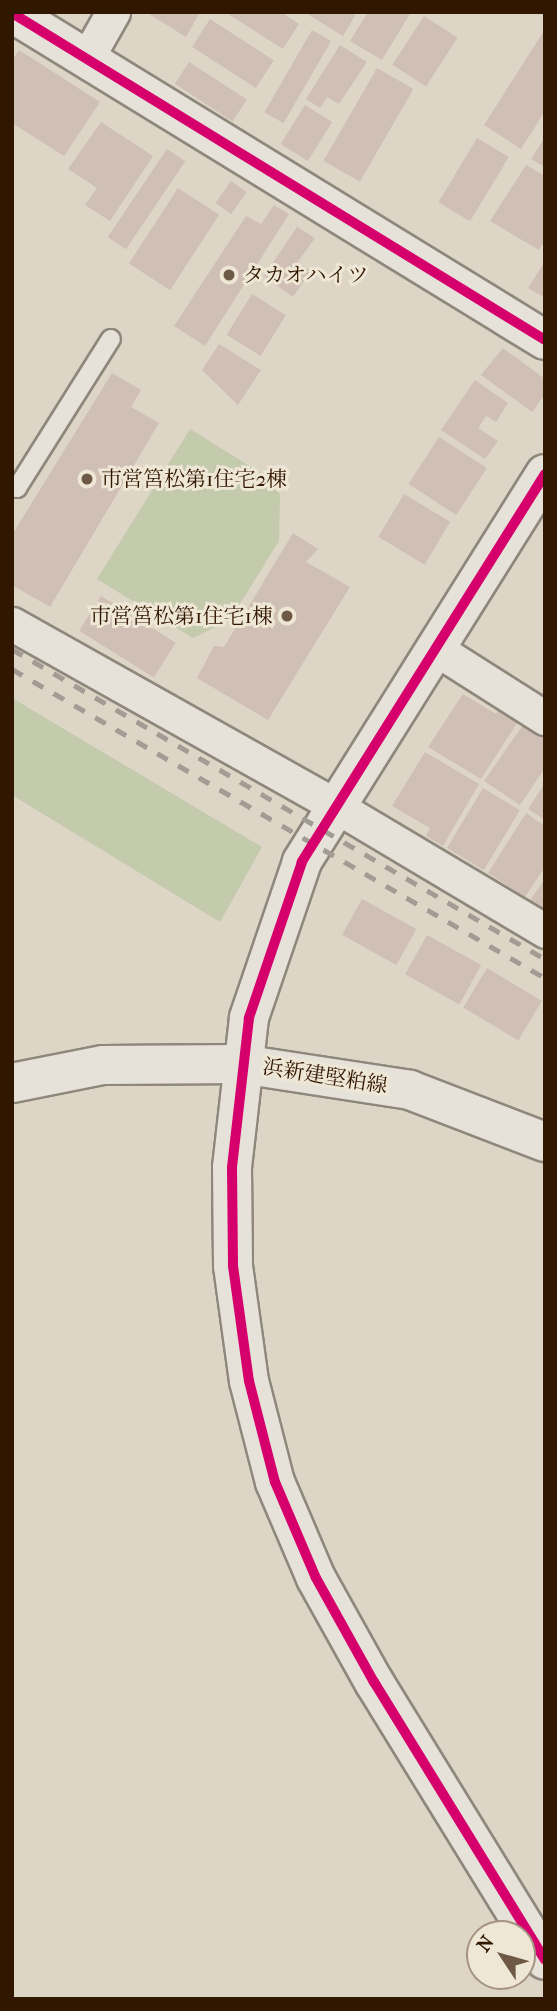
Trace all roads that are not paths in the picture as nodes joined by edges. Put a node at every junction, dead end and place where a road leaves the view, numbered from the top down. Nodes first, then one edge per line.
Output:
1 (113, 12) edge
2 (12, 13) edge
3 (87, 58) junction
4 (111, 339) dead end
5 (545, 340) edge
6 (545, 474) edge
7 (12, 485) edge
8 (12, 624) edge
9 (433, 647) junction
10 (545, 719) edge
11 (334, 805) junction
12 (545, 931) edge
13 (241, 1064) junction
14 (12, 1083) edge
15 (545, 1142) edge
16 (545, 1961) edge

1 - 3 street
2 - 3 street
3 - 5 street
4 - 7 lane
6 - 9 street
8 - 11 street
9 - 10 street
9 - 11 street
11 - 12 street
11 - 13 street
13 - 14 street, 浜新建堅粕線
13 - 15 street, 浜新建堅粕線
13 - 16 street

